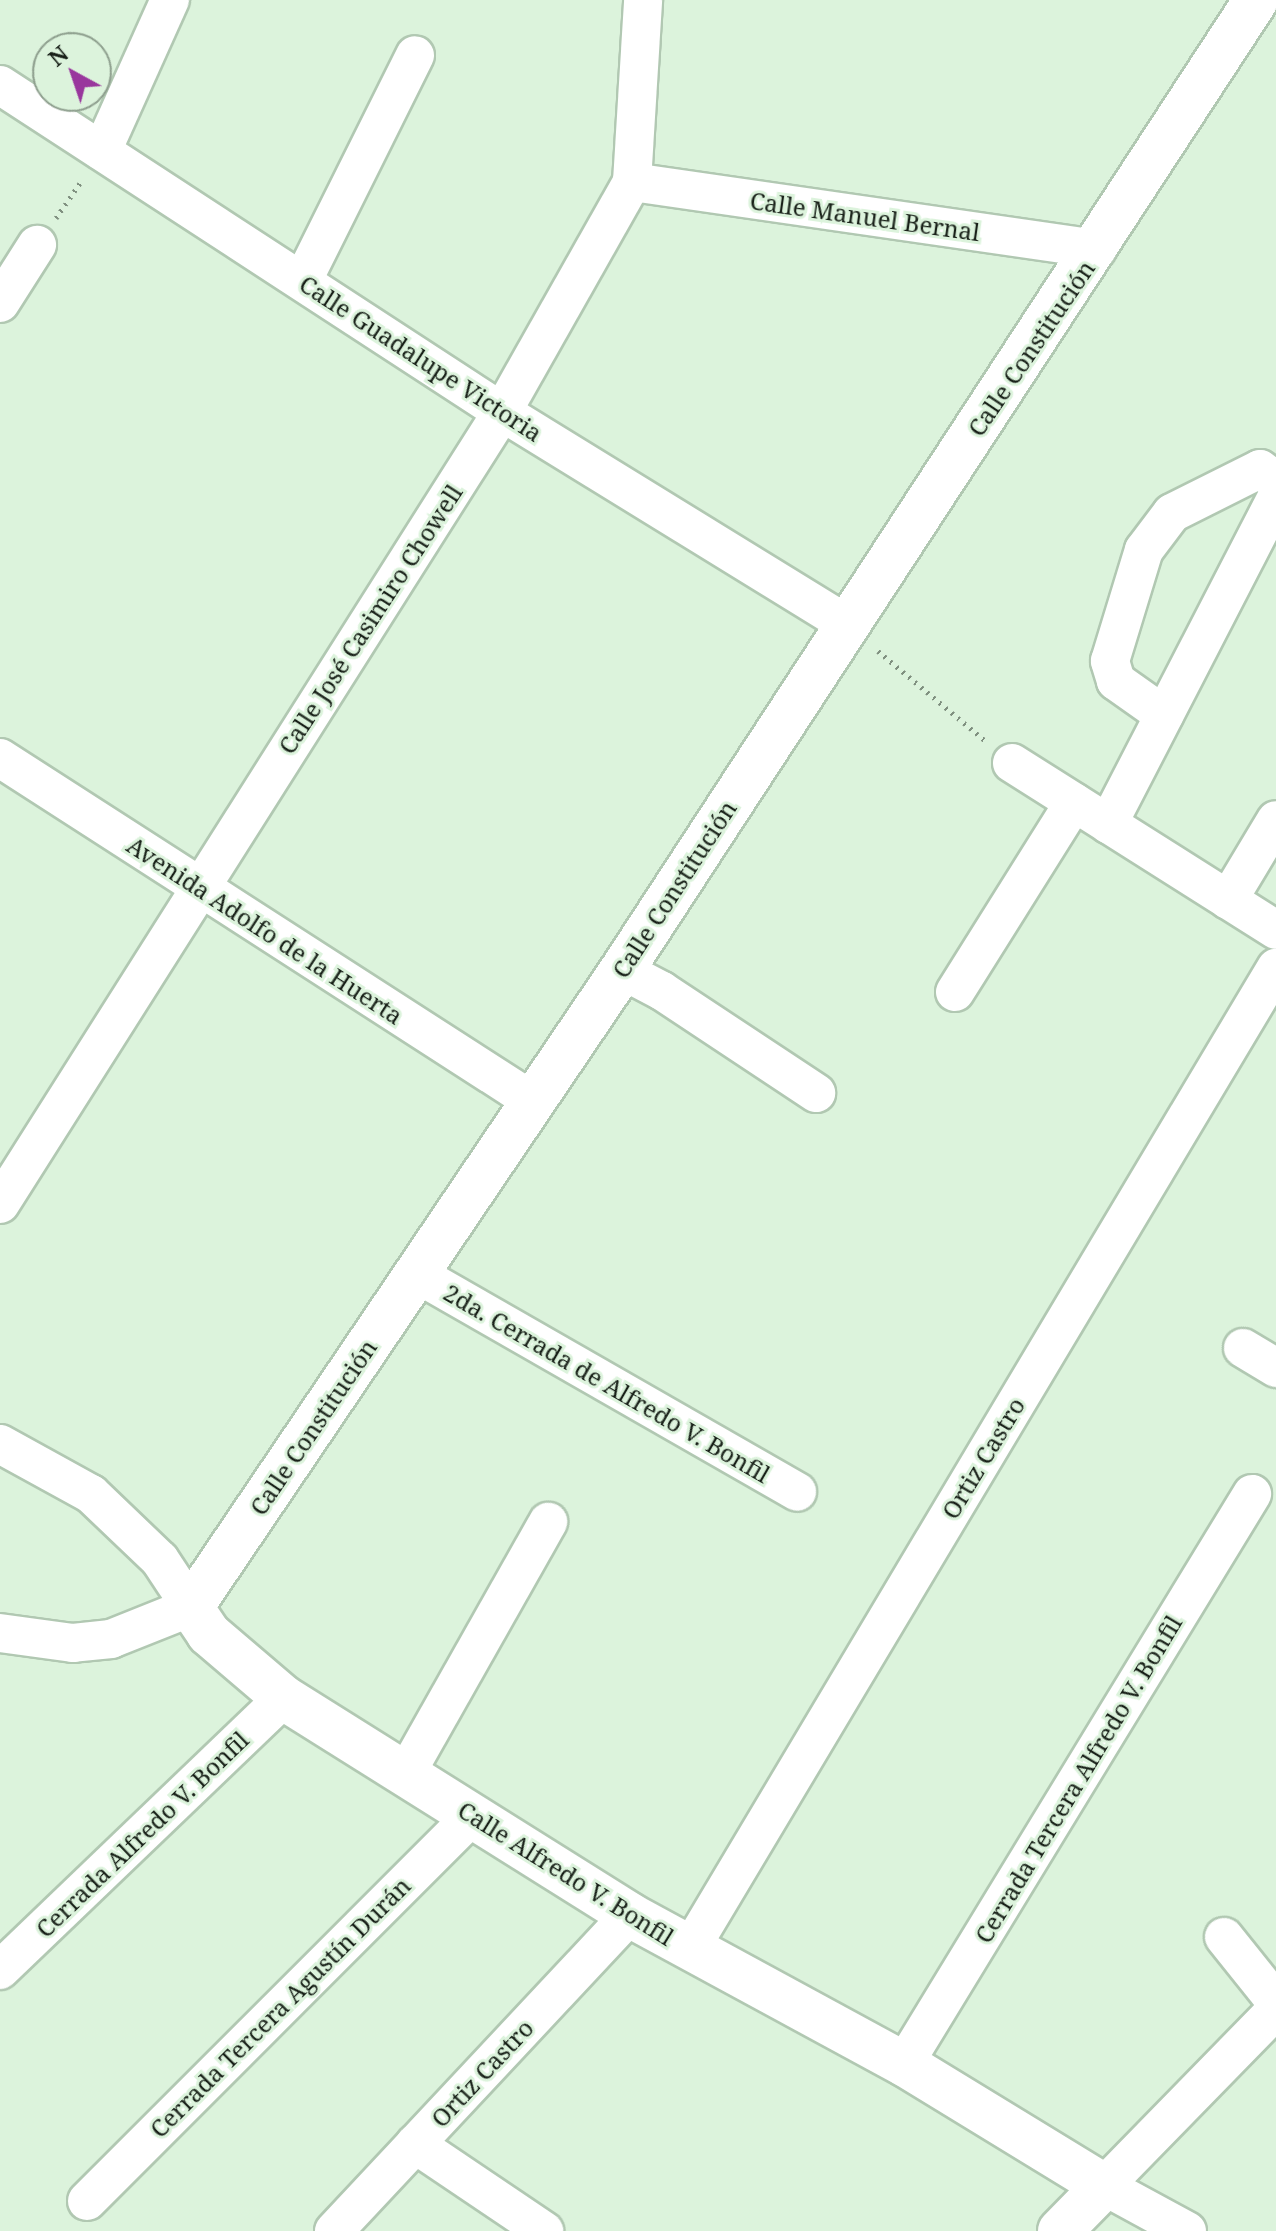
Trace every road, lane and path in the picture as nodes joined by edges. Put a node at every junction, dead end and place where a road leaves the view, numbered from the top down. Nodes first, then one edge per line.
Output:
1 (170, 0) edge
2 (643, 0) edge
3 (1256, 0) edge
4 (415, 55) dead end
5 (0, 85) edge
6 (102, 151) junction
7 (632, 182) junction
8 (37, 245) joint
9 (1097, 249) junction
10 (303, 280) junction
11 (0, 303) edge
12 (502, 412) junction
13 (1276, 481) edge
14 (1276, 498) edge
15 (846, 624) junction
16 (1164, 715) junction
17 (0, 758) edge
18 (1012, 763) joint
19 (1074, 802) junction
20 (1276, 820) edge
21 (1108, 824) junction
22 (198, 888) junction
23 (1228, 900) junction
24 (1276, 930) edge
25 (1276, 968) edge
26 (622, 970) junction
27 (955, 992) dead end
28 (816, 1093) dead end
29 (531, 1100) junction
30 (0, 1204) edge
31 (417, 1274) junction
32 (1243, 1348) dead end
33 (1276, 1368) edge
34 (0, 1444) edge
35 (797, 1492) dead end
36 (1252, 1494) dead end
37 (548, 1522) dead end
38 (191, 1607) junction
39 (0, 1633) edge
40 (284, 1698) junction
41 (405, 1775) junction
42 (473, 1815) junction
43 (630, 1915) junction
44 (1224, 1937) dead end
45 (690, 1949) junction
46 (0, 1970) edge
47 (1276, 2002) edge
48 (1276, 2010) edge
49 (904, 2064) junction
50 (415, 2144) junction
51 (1104, 2186) junction
52 (87, 2201) dead end
53 (334, 2231) edge
54 (544, 2231) edge
55 (1060, 2231) edge
56 (1187, 2231) edge

1 - 6 street
2 - 7 street, Calle José Casimiro Chowell
3 - 9 street, Calle Constitución
4 - 10 street
5 - 6 street, Calle Guadalupe Victoria
6 - 8 path
6 - 10 street, Calle Guadalupe Victoria
7 - 9 street, Calle Manuel Bernal
7 - 12 street, Calle José Casimiro Chowell
8 - 11 street
9 - 15 street, Calle Constitución
10 - 12 street, Calle Guadalupe Victoria
12 - 15 street, Calle Guadalupe Victoria
12 - 22 street, Calle José Casimiro Chowell
13 - 16 street
14 - 16 street
15 - 18 path
15 - 26 street, Calle Constitución
16 - 21 street
17 - 22 street, Avenida Adolfo de la Huerta
18 - 19 street
19 - 21 street
19 - 27 street
20 - 23 street
21 - 23 street
22 - 29 street, Avenida Adolfo de la Huerta
22 - 30 street, Calle José Casimiro Chowell
23 - 24 street
25 - 45 street, Ortiz Castro
26 - 28 street
26 - 29 street, Calle Constitución
29 - 31 street, Calle Constitución
31 - 35 street, 2da. Cerrada de Alfredo V. Bonfil
31 - 38 street, Calle Constitución
32 - 33 street
34 - 38 street, Calle Alfredo V. Bonfil
36 - 49 street, Cerrada Tercera Alfredo V. Bonfil
37 - 41 street
38 - 39 street
38 - 40 street, Calle Alfredo V. Bonfil
40 - 41 street, Calle Alfredo V. Bonfil
40 - 46 street, Cerrada Alfredo V. Bonfil
41 - 42 street, Calle Alfredo V. Bonfil
42 - 43 street, Calle Alfredo V. Bonfil
42 - 52 street, Cerrada Tercera Agustín Durán
43 - 45 street, Calle Alfredo V. Bonfil
43 - 50 street, Ortiz Castro
44 - 47 street
45 - 49 street, Calle Alfredo V. Bonfil
48 - 51 street
49 - 51 street, Calle Alfredo V. Bonfil
50 - 53 street, Ortiz Castro
50 - 54 street
51 - 55 street
51 - 56 street, Calle Alfredo V. Bonfil

